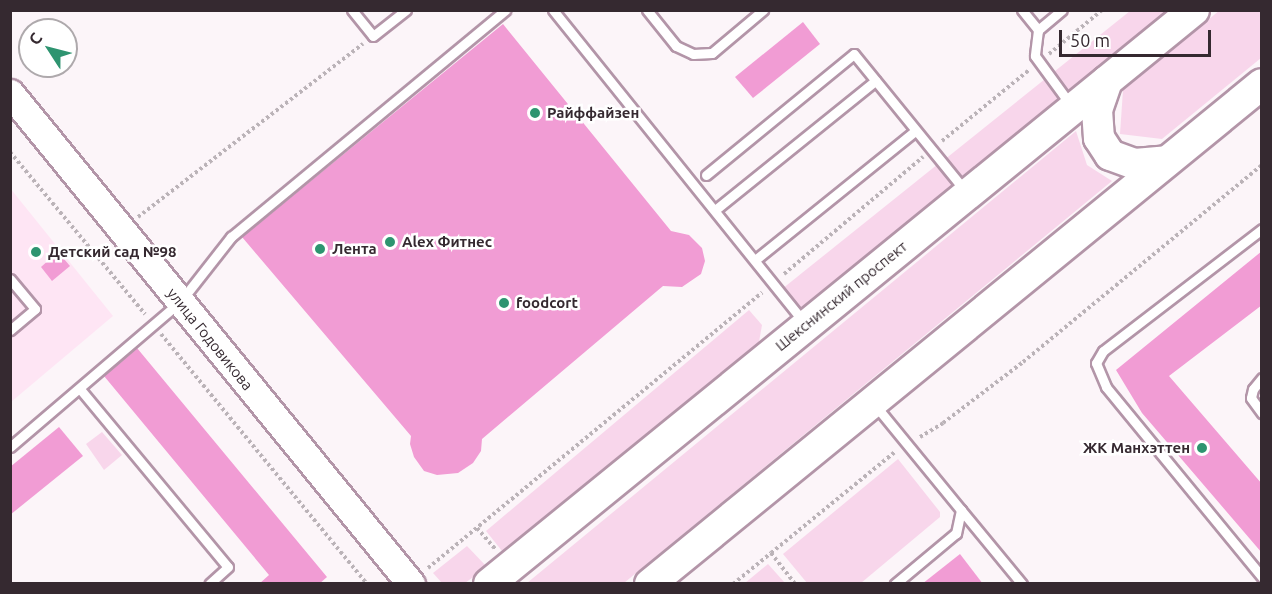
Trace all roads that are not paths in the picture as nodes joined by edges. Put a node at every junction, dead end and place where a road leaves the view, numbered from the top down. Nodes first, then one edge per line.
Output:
1 (352, 10) edge
2 (406, 10) edge
3 (505, 10) edge
4 (553, 10) edge
5 (647, 10) edge
6 (763, 10) edge
7 (1022, 10) edge
8 (1062, 10) edge
9 (1194, 10) edge
10 (1038, 30) junction
11 (875, 81) junction
12 (1107, 81) junction
13 (1262, 84) edge
14 (10, 93) edge
15 (1073, 109) junction
16 (915, 131) junction
17 (1167, 160) junction
18 (706, 175) dead end
19 (968, 194) junction
20 (715, 210) junction
21 (1262, 229) edge
22 (755, 260) junction
23 (10, 279) edge
24 (180, 302) junction
25 (806, 324) junction
26 (10, 330) edge
27 (1262, 378) edge
28 (80, 389) junction
29 (872, 402) junction
30 (1262, 413) edge
31 (10, 447) edge
32 (961, 510) junction
33 (1262, 577) edge
34 (411, 583) edge
35 (209, 584) edge
36 (489, 584) edge
37 (650, 584) edge
38 (895, 584) edge
39 (1023, 584) edge

1 - 2 lane
3 - 24 lane
4 - 20 lane
5 - 6 lane
7 - 10 lane
8 - 10 lane
9 - 12 main road, Шекснинский проспект
10 - 15 lane
11 - 16 lane
11 - 18 lane
11 - 20 lane
12 - 15 main road, Шекснинский проспект
12 - 17 main road
13 - 17 main road
14 - 24 street, улица Годовикова
15 - 19 main road, Шекснинский проспект
16 - 19 lane
16 - 22 lane
17 - 29 main road
19 - 25 main road, Шекснинский проспект
20 - 22 lane
21 - 33 lane
22 - 25 lane
23 - 26 lane
24 - 28 lane
24 - 34 street, улица Годовикова
25 - 36 main road, Шекснинский проспект
27 - 30 lane
28 - 31 lane
28 - 35 lane
29 - 32 lane
29 - 37 main road
32 - 38 lane
32 - 39 lane

